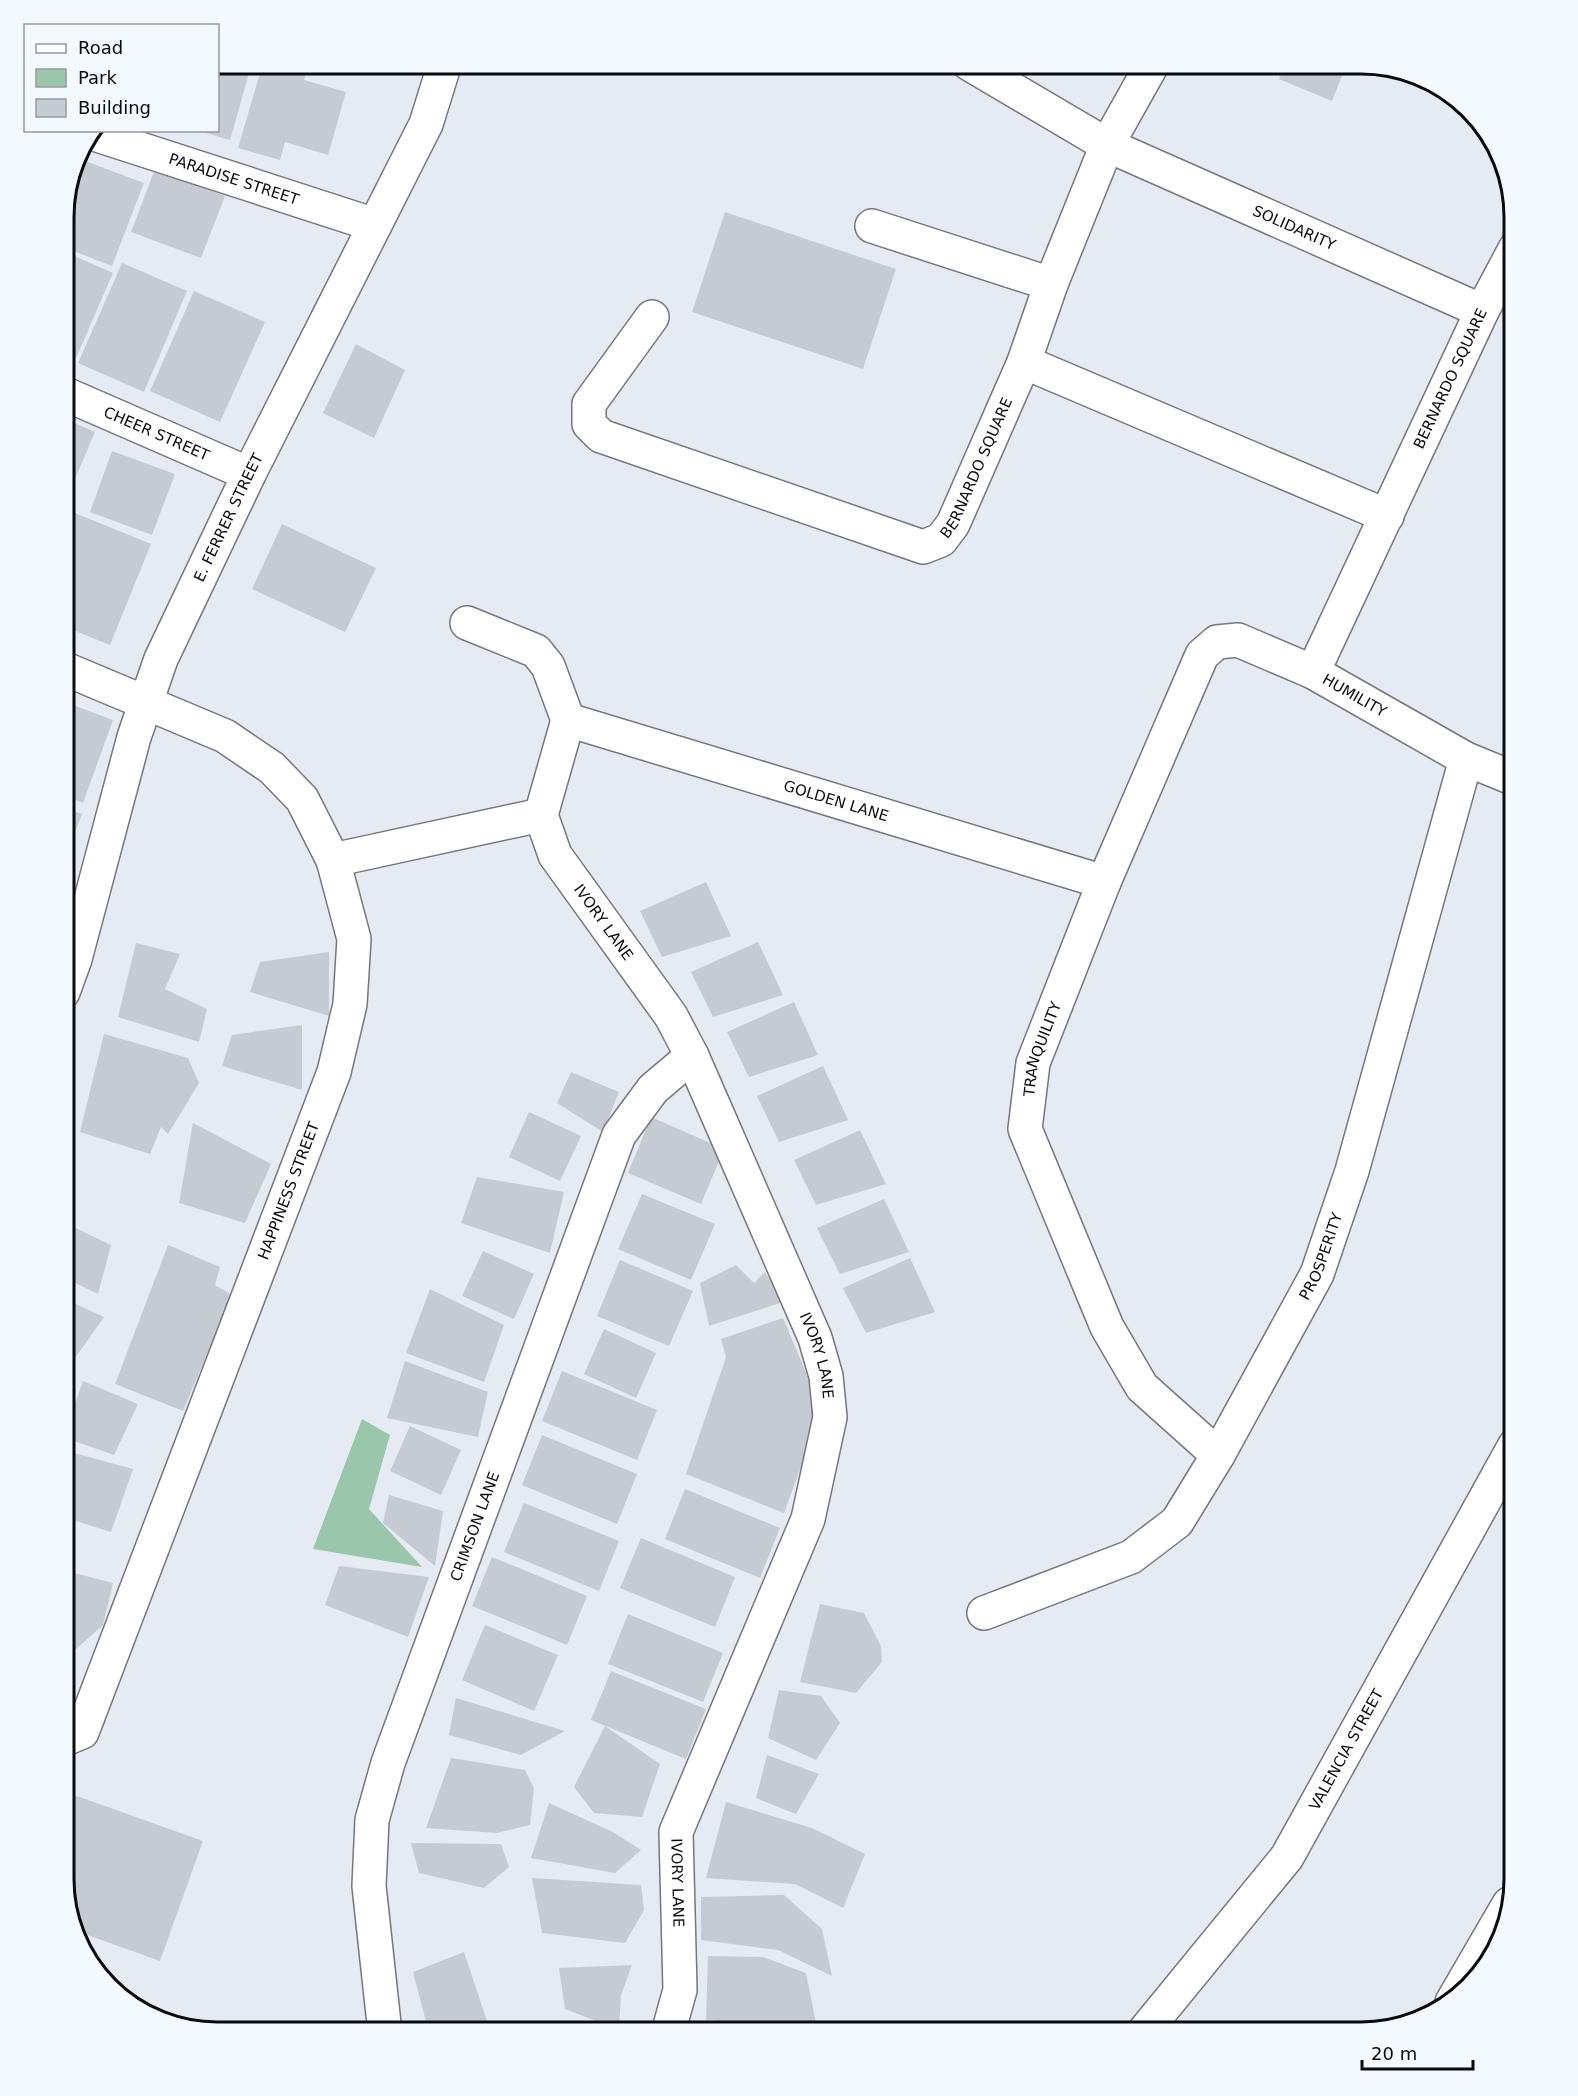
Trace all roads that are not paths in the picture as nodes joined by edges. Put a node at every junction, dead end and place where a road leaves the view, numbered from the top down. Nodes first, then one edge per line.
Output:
1 (442, 74) edge
2 (987, 74) edge
3 (1147, 74) edge
4 (99, 136) edge
5 (1107, 145) junction
6 (375, 225) junction
7 (872, 226) dead end
8 (1504, 270) edge
9 (1051, 284) junction
10 (1482, 311) junction
11 (652, 317) dead end
12 (1024, 362) junction
13 (74, 398) edge
14 (249, 474) junction
15 (1387, 516) junction
16 (467, 623) dead end
17 (1238, 640) joint
18 (1312, 672) junction
19 (74, 673) edge
20 (144, 704) junction
21 (568, 720) junction
22 (1466, 759) junction
23 (1504, 775) edge
24 (541, 815) junction
25 (333, 860) junction
26 (1104, 882) junction
27 (74, 940) edge
28 (692, 1056) junction
29 (1218, 1455) junction
30 (1504, 1464) edge
31 (984, 1613) dead end
32 (74, 1735) edge
33 (1497, 1924) edge
34 (1467, 1977) edge
35 (384, 2022) edge
36 (671, 2022) edge
37 (1152, 2022) edge

1 - 6 street, E. FERRER STREET
2 - 5 street, SOLIDARITY
3 - 5 street, BERNARDO SQUARE
4 - 6 street, PARADISE STREET
5 - 9 street, BERNARDO SQUARE
5 - 10 street, SOLIDARITY
6 - 14 street, E. FERRER STREET
7 - 9 street
8 - 10 street, BERNARDO SQUARE
9 - 12 street, BERNARDO SQUARE
10 - 15 street, BERNARDO SQUARE
11 - 12 street, BERNARDO SQUARE
12 - 15 street
13 - 14 street, CHEER STREET
14 - 20 street, E. FERRER STREET
15 - 18 street, BERNARDO SQUARE
16 - 21 street
17 - 18 street, HUMILITY
17 - 26 street, TRANQUILITY
18 - 22 street, HUMILITY
19 - 20 street, HAPPINESS STREET
20 - 25 street, HAPPINESS STREET
20 - 27 street, E. FERRER STREET
21 - 24 street
21 - 26 street, GOLDEN LANE
22 - 23 street, HUMILITY
22 - 29 street, PROSPERITY
24 - 25 street
24 - 28 street, IVORY LANE
25 - 32 street, HAPPINESS STREET
26 - 29 street, TRANQUILITY
28 - 35 street, CRIMSON LANE
28 - 36 street, IVORY LANE
29 - 31 street, PROSPERITY
30 - 37 street, VALENCIA STREET
33 - 34 street

